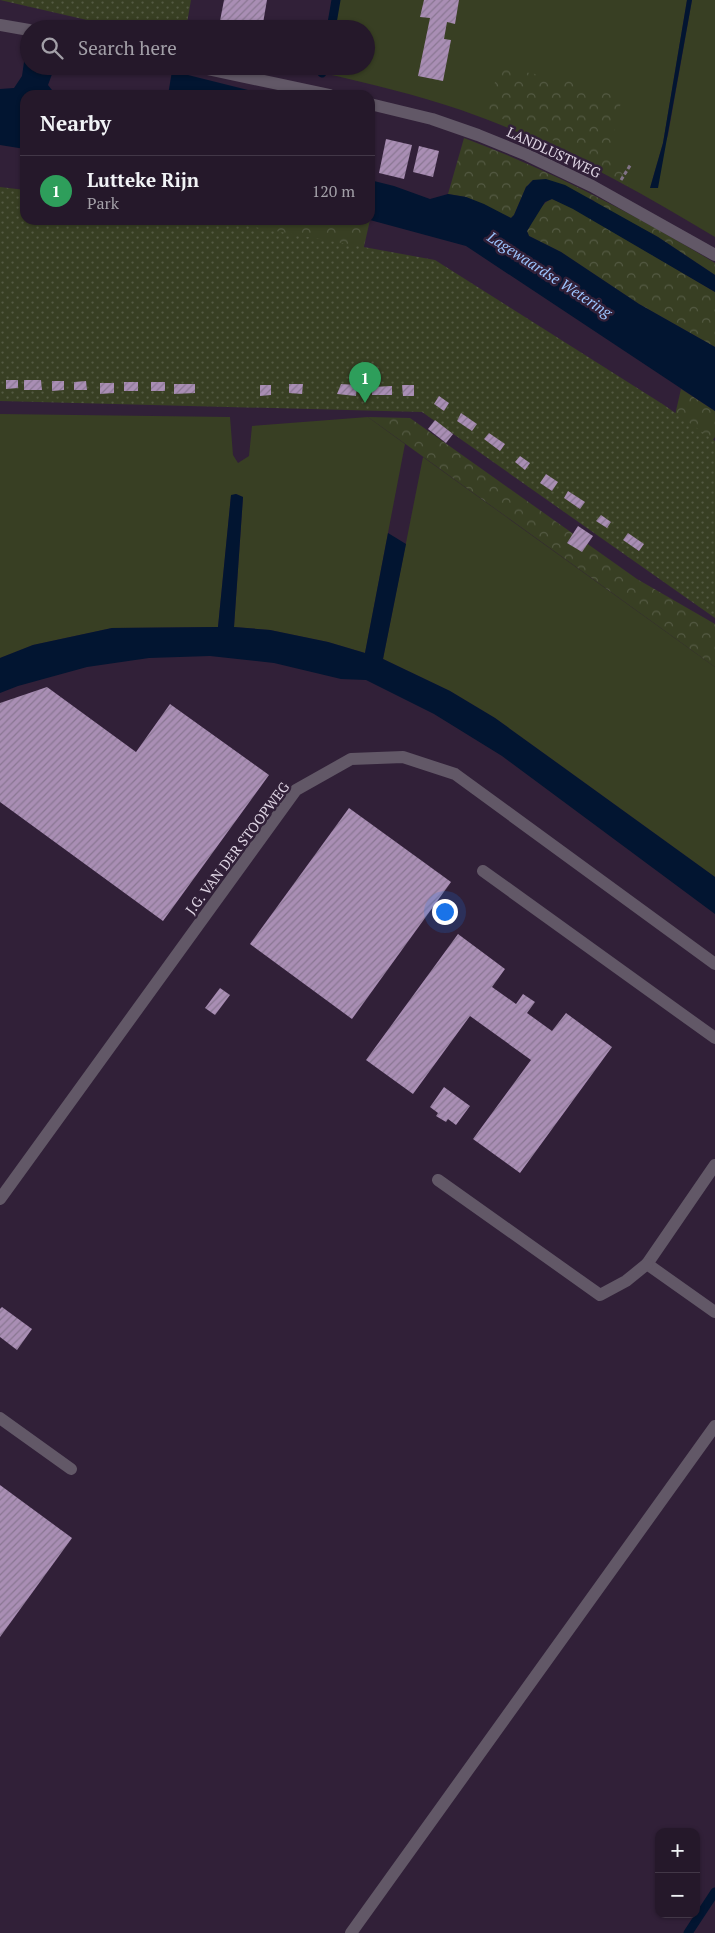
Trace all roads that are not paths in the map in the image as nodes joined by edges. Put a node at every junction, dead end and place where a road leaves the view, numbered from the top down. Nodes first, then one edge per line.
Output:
1 (0, 25) edge
2 (20, 28) edge
3 (236, 75) edge
4 (306, 90) edge
5 (375, 105) edge
6 (715, 255) edge
7 (483, 871) dead end
8 (715, 964) edge
9 (715, 1038) edge
10 (715, 1165) edge
11 (438, 1180) dead end
12 (0, 1199) edge
13 (648, 1264) junction
14 (715, 1312) edge
15 (0, 1418) edge
16 (715, 1426) edge
17 (71, 1469) dead end
18 (351, 1933) edge

1 - 2 street
3 - 4 street
5 - 6 street, LANDLUSTWEG
7 - 9 street
8 - 12 street, J.G. VAN DER STOOPWEG
10 - 13 street
11 - 13 street
13 - 14 street
15 - 17 street
16 - 18 street

